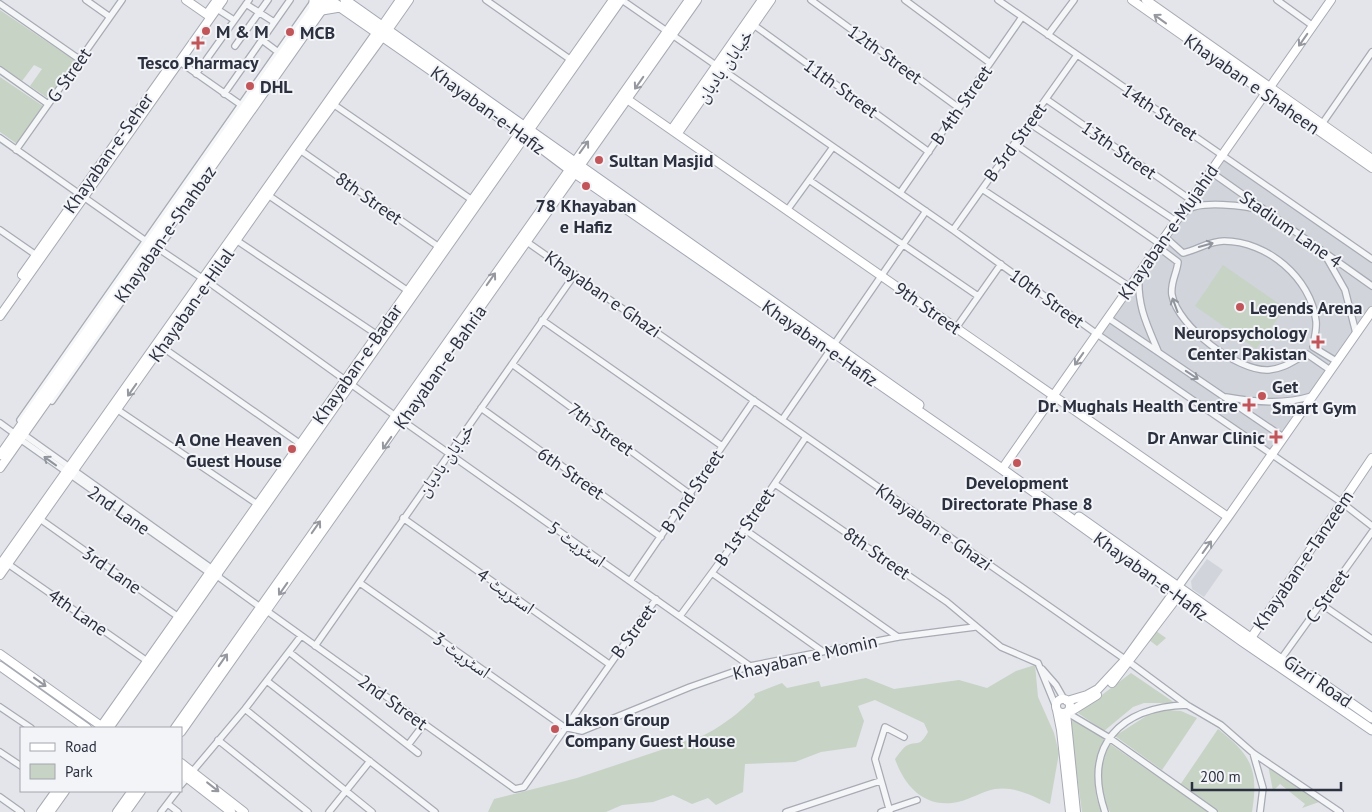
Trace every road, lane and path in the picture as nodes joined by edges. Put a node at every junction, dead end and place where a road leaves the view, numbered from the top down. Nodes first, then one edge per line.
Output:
1 (86, 0) edge
2 (122, 0) edge
3 (186, 0) edge
4 (217, 0) edge
5 (223, 0) edge
6 (268, 0) edge
7 (290, 0) edge
8 (320, 0) edge
9 (330, 0) edge
10 (400, 0) edge
11 (409, 0) edge
12 (486, 0) edge
13 (613, 0) edge
14 (621, 0) edge
15 (688, 0) edge
16 (698, 0) edge
17 (762, 0) edge
18 (771, 0) edge
19 (810, 0) edge
20 (905, 0) edge
21 (998, 0) edge
22 (1074, 0) edge
23 (1132, 0) edge
24 (1146, 0) edge
25 (1277, 0) edge
26 (1331, 0) edge
27 (247, 2) edge
28 (344, 2) edge
29 (0, 4) edge
30 (318, 6) edge
31 (217, 9) junction
32 (260, 12) junction
33 (209, 15) junction
34 (110, 17) junction
35 (1022, 17) junction
36 (234, 20) junction
37 (274, 22) junction
38 (751, 23) junction
39 (1313, 26) junction
40 (382, 31) junction
41 (669, 34) junction
42 (1048, 35) junction
43 (262, 40) junction
44 (234, 46) dead end
45 (1372, 52) edge
46 (280, 53) junction
47 (1077, 55) junction
48 (79, 59) junction
49 (571, 60) junction
50 (180, 62) junction
51 (990, 63) junction
52 (719, 67) junction
53 (0, 70) edge
54 (196, 74) junction
55 (1268, 91) junction
56 (224, 94) junction
57 (625, 97) junction
58 (1046, 99) junction
59 (48, 104) junction
60 (333, 104) junction
61 (243, 106) junction
62 (960, 108) junction
63 (1029, 123) junction
64 (1322, 124) junction
65 (314, 125) junction
66 (234, 129) junction
67 (525, 131) junction
68 (675, 131) junction
69 (0, 138) edge
70 (1015, 144) junction
71 (833, 147) junction
72 (16, 150) junction
73 (300, 150) junction
74 (928, 152) junction
75 (1222, 155) junction
76 (1372, 159) edge
77 (579, 162) junction
78 (1372, 168) edge
79 (573, 171) junction
80 (1211, 172) junction
81 (809, 180) junction
82 (982, 188) junction
83 (900, 193) junction
84 (82, 195) junction
85 (268, 195) junction
86 (1191, 200) junction
87 (475, 202) junction
88 (788, 209) junction
89 (926, 211) junction
90 (1270, 214) junction
91 (248, 219) junction
92 (1177, 220) junction
93 (0, 230) edge
94 (953, 230) junction
95 (236, 240) junction
96 (146, 241) junction
97 (527, 242) junction
98 (1161, 243) junction
99 (903, 245) junction
100 (439, 246) junction
101 (158, 248) junction
102 (1178, 250) junction
103 (1322, 251) junction
104 (36, 255) junction
105 (1172, 256) junction
106 (1372, 259) edge
107 (1001, 264) junction
108 (575, 274) junction
109 (1139, 274) junction
110 (881, 275) junction
111 (204, 279) junction
112 (1372, 286) edge
113 (1130, 287) junction
114 (410, 293) junction
115 (978, 296) junction
116 (0, 308) edge
117 (1372, 311) edge
118 (0, 316) edge
119 (1108, 318) junction
120 (542, 320) junction
121 (956, 328) junction
122 (1356, 333) junction
123 (1097, 334) junction
124 (380, 337) junction
125 (162, 347) junction
126 (833, 348) junction
127 (154, 352) junction
128 (1158, 352) junction
129 (437, 354) junction
130 (1326, 355) junction
131 (445, 360) junction
132 (1336, 361) junction
133 (1320, 363) junction
134 (512, 364) junction
135 (1330, 370) junction
136 (349, 382) junction
137 (1224, 396) junction
138 (1312, 396) junction
139 (1053, 397) junction
140 (754, 400) junction
141 (481, 408) junction
142 (118, 410) junction
143 (394, 415) junction
144 (782, 420) junction
145 (403, 421) junction
146 (0, 423) edge
147 (20, 436) junction
148 (1283, 436) junction
149 (806, 437) junction
150 (304, 446) junction
151 (722, 446) junction
152 (0, 449) edge
153 (450, 454) junction
154 (1271, 454) junction
155 (0, 455) edge
156 (1372, 458) edge
157 (1004, 467) junction
158 (0, 468) edge
159 (70, 470) junction
160 (0, 473) edge
161 (775, 484) junction
162 (691, 494) junction
163 (1342, 502) junction
164 (261, 506) junction
165 (1228, 517) junction
166 (403, 518) junction
167 (40, 519) junction
168 (1372, 526) edge
169 (744, 529) junction
170 (1372, 532) edge
171 (661, 537) junction
172 (4, 565) edge
173 (712, 573) junction
174 (215, 574) junction
175 (0, 576) edge
176 (630, 580) junction
177 (360, 583) junction
178 (1178, 591) junction
179 (656, 599) junction
180 (1321, 604) junction
181 (264, 609) junction
182 (680, 616) junction
183 (182, 619) junction
184 (975, 627) junction
185 (301, 636) junction
186 (898, 637) junction
187 (1251, 638) junction
188 (1372, 639) edge
189 (315, 646) junction
190 (822, 651) junction
191 (289, 652) junction
192 (0, 654) edge
193 (147, 661) junction
194 (1127, 661) junction
195 (1282, 662) junction
196 (609, 664) junction
197 (0, 666) edge
198 (750, 666) junction
199 (1042, 669) junction
200 (267, 681) junction
201 (211, 684) junction
202 (1310, 684) junction
203 (1066, 700) junction
204 (1187, 706) junction
205 (0, 707) edge
206 (1056, 708) junction
207 (245, 709) junction
208 (1066, 712) junction
209 (1372, 718) edge
210 (424, 724) junction
211 (1372, 724) edge
212 (30, 727) edge
213 (86, 727) edge
214 (103, 727) edge
215 (105, 727) edge
216 (105, 727) edge
217 (176, 727) edge
218 (564, 727) junction
219 (182, 730) edge
220 (1372, 730) edge
221 (1372, 735) edge
222 (904, 737) dead end
223 (1108, 738) junction
224 (218, 740) junction
225 (408, 745) junction
226 (0, 752) edge
227 (418, 753) dead end
228 (1253, 753) junction
229 (370, 761) junction
230 (20, 765) edge
231 (187, 774) edge
232 (880, 782) junction
233 (346, 791) junction
234 (60, 792) edge
235 (131, 792) edge
236 (140, 792) edge
237 (176, 792) edge
238 (0, 797) edge
239 (917, 800) dead end
240 (168, 804) junction
241 (889, 811) edge
242 (22, 812) edge
243 (41, 812) edge
244 (50, 812) edge
245 (117, 812) edge
246 (126, 812) edge
247 (161, 812) edge
248 (178, 812) edge
249 (231, 812) edge
250 (244, 812) edge
251 (308, 812) edge
252 (329, 812) edge
253 (372, 812) edge
254 (435, 812) edge
255 (786, 812) edge
256 (881, 812) edge
257 (1070, 812) edge
258 (1076, 812) edge
259 (1105, 812) edge
260 (1214, 812) edge
261 (1260, 812) edge
262 (1340, 812) edge

1 - 34 street
2 - 34 street, G Street
3 - 33 main road
4 - 33 main road, Khayaban-e-Seher
5 - 31 main road
6 - 32 street
7 - 37 street
8 - 30 main road, Khayaban-e-Shahbaz
9 - 28 main road, Khayaban-e-Hafiz
9 - 30 main road, Khayaban-e-Shahbaz
10 - 40 main road, Khayaban-e-Hilal
11 - 40 main road
12 - 49 street
13 - 49 main road, Khayaban-e-Badar
14 - 41 street, 10th Street
14 - 67 main road, Khayaban-e-Badar
15 - 41 main road, Khayaban-e-Bahria
16 - 41 main road, Khayaban-e-Bahria
17 - 38 main road, خیابان بادبان
18 - 38 main road, خیابان بادبان
19 - 62 street, 12th Street
20 - 51 street
21 - 35 street, 14th Street
22 - 42 street
55 -> 23 main road, Khayaban e Shaheen
24 - 55 main road, Khayaban e Shaheen
25 - 39 street
26 - 39 main road, Khayaban-e-Mujahid
27 - 32 street
27 - 36 street
28 - 30 main road
28 - 40 main road, Khayaban-e-Hafiz
29 - 48 street
30 - 46 main road, Khayaban-e-Shahbaz
30 - 66 main road, Khayaban-e-Shahbaz
30 - 101 street
31 - 33 main road
31 - 36 street
32 - 37 street
32 - 44 street
33 - 50 main road, Khayaban-e-Seher
33 - 84 main road, Khayaban-e-Seher
34 - 48 street, G Street
35 - 42 street, 14th Street
35 - 51 street, B 4th Street
36 - 54 street
37 - 43 street
38 - 52 main road, خیابان بادبان
38 - 74 street, 11th Street
39 -> 55 main road, Khayaban-e-Mujahid
40 - 60 main road, Khayaban-e-Hilal
40 - 65 main road
40 - 67 main road, Khayaban-e-Hafiz
41 - 52 street, 10th Street
41 - 57 main road, Khayaban-e-Bahria
42 - 47 street, 14th Street
43 - 46 street
43 - 56 street
45 - 64 street
46 - 61 main road, Khayaban-e-Shahbaz
47 - 58 street, B 3rd Street
47 - 75 street, 14th Street
48 - 59 street, G Street
49 - 67 main road, Khayaban-e-Badar
50 - 54 street
50 - 84 main road, Khayaban-e-Seher
51 - 62 street, B 4th Street
52 - 68 main road, خیابان بادبان
52 - 71 street, 10th Street
53 - 59 street
54 - 56 street
55 - 64 main road, Khayaban e Shaheen
55 - 75 main road, Khayaban-e-Mujahid
55 - 78 main road, Khayaban e Shaheen
56 - 61 street
57 - 68 main road, 9th Street
57 - 77 main road, Khayaban-e-Bahria
58 - 63 street, B 3rd Street
58 - 86 street, 13th Street
59 - 72 street, G Street
60 - 65 main road, Khayaban-e-Hilal
60 - 87 street
61 - 66 main road, Khayaban-e-Shahbaz
61 - 96 street
62 - 74 street, B 4th Street
63 - 70 street, B 3rd Street
63 - 92 street
64 - 76 main road, Khayaban e Shaheen
65 - 73 main road, Khayaban-e-Hilal
65 - 91 main road
66 - 96 main road, Khayaban-e-Shahbaz
66 - 101 main road, Khayaban-e-Shahbaz
67 - 77 main road, Khayaban-e-Hafiz
67 - 79 main road, Khayaban-e-Hafiz
67 - 87 main road, Khayaban-e-Badar
68 - 88 main road, 9th Street
69 - 72 street
70 - 82 street, B 3rd Street
70 - 98 street
71 - 81 street
71 - 83 street, 10th Street
72 - 84 street
73 - 85 main road, Khayaban-e-Hilal
73 - 100 street, 8th Street
74 - 83 street, B 4th Street
75 - 80 main road, Khayaban-e-Mujahid
75 - 106 street, 14th Street
77 - 79 main road, Khayaban-e-Bahria
77 - 126 main road, Khayaban-e-Hafiz
79 - 97 main road, Khayaban-e-Bahria
79 - 126 main road, Khayaban-e-Hafiz
129 -> 79 main road, Khayaban-e-Bahria
80 - 86 main road, Khayaban-e-Mujahid
80 - 90 street, Stadium Lane 4
81 - 88 street
81 - 99 street
82 - 94 street, B 3rd Street
82 - 113 street
83 - 89 street, 10th Street
84 - 96 street
84 - 104 main road, Khayaban-e-Seher
84 - 118 main road, Khayaban-e-Seher
85 - 91 main road, Khayaban-e-Hilal
85 - 114 street
86 - 92 main road, Khayaban-e-Mujahid
87 - 100 main road, Khayaban-e-Badar
87 - 114 main road, Khayaban-e-Badar
88 - 110 main road, 9th Street
89 - 94 street, 10th Street
89 - 99 street
90 - 92 street
90 - 103 street, Stadium Lane 4
91 - 95 main road, Khayaban-e-Hilal
91 - 111 main road
92 - 98 main road, Khayaban-e-Mujahid
93 - 104 street
94 - 107 street, 10th Street
95 - 111 main road, Khayaban-e-Hilal
95 - 124 street
96 - 147 main road, Khayaban-e-Shahbaz
97 - 108 street, Khayaban e Ghazi
97 - 131 main road, Khayaban-e-Bahria
98 - 102 street
98 - 105 street
98 - 109 main road, Khayaban-e-Mujahid
99 - 110 street
99 - 115 street
100 - 114 main road, Khayaban-e-Badar
101 - 111 street
101 - 147 main road, Khayaban-e-Shahbaz
102 - 105 street
102 -> 130 street
103 - 112 street, Stadium Lane 4
103 - 122 street
104 - 116 main road, Khayaban-e-Seher
133 -> 105 street
107 - 115 street
107 - 123 street, 10th Street
108 - 120 street, خیابان بادبان
108 - 140 street, Khayaban e Ghazi
109 - 113 main road, Khayaban-e-Mujahid
109 - 128 street
110 - 121 main road, 9th Street
110 - 126 street
111 - 125 main road, Khayaban-e-Hilal
111 - 127 main road
111 - 136 street
113 - 119 main road, Khayaban-e-Mujahid
114 - 124 main road, Khayaban-e-Badar
115 - 121 street
117 - 122 main road
119 - 123 main road, Khayaban-e-Mujahid
119 - 128 street
120 - 134 street, خیابان بادبان
120 - 151 street
121 - 139 main road, 9th Street
122 - 132 main road
123 -> 139 main road, Khayaban-e-Mujahid
123 - 154 street, 10th Street
124 - 136 main road, Khayaban-e-Badar
125 - 127 main road, Khayaban-e-Hilal
125 - 150 street
126 - 144 street
126 - 157 main road, Khayaban-e-Hafiz
127 -> 142 main road, Khayaban-e-Hilal
127 - 159 main road
128 -> 137 street
129 - 131 main road
129 - 143 main road, Khayaban-e-Bahria
130 - 132 street
130 - 133 street
131 - 145 main road, Khayaban-e-Bahria
132 - 135 main road
133 - 135 street
134 - 141 street, خیابان بادبان
134 - 162 street, 7th Street
135 - 138 main road
136 - 143 street
136 - 150 main road, Khayaban-e-Badar
137 - 138 street
137 - 148 street
138 - 148 main road
139 - 157 main road, Khayaban-e-Mujahid
139 - 165 main road, 9th Street
140 - 144 street, Khayaban e Ghazi
140 - 151 street, B 2nd Street
141 - 153 street, خیابان بادبان
141 - 171 street, 6th Street
142 - 159 main road, Khayaban-e-Hilal
142 - 164 street
181 -> 143 main road, Khayaban-e-Bahria
144 - 149 street, Khayaban e Ghazi
145 - 153 street, اسٹریٹ 5
145 -> 181 main road, Khayaban-e-Bahria
146 - 147 street, 2nd Lane
147 - 152 street
147 - 155 main road, Khayaban-e-Shahbaz
147 - 158 main road, Khayaban-e-Shahbaz
147 - 159 street, 2nd Lane
147 - 160 street
148 - 154 main road
149 - 161 street, B 1st Street
149 - 194 street, Khayaban e Ghazi
150 - 164 main road, Khayaban-e-Badar
151 - 162 street, B 2nd Street
153 - 166 street, خیابان بادبان
153 - 176 street, اسٹریٹ 5
154 - 163 street, 10th Street
154 - 165 main road
156 - 163 main road, Khayaban-e-Tanzeem
157 - 178 main road, Khayaban-e-Hafiz
159 - 167 main road, Khayaban-e-Hilal
159 - 172 main road
159 - 174 street, 2nd Lane
161 - 169 street, B 1st Street
161 - 184 street, 8th Street
162 - 171 street, B 2nd Street
163 - 168 street, 10th Street
163 - 187 main road, Khayaban-e-Tanzeem
164 - 174 main road, Khayaban-e-Badar
178 -> 165 main road
166 - 177 street, خیابان بادبان
166 - 196 street, اسٹریٹ 4
167 - 172 main road, Khayaban-e-Hilal
167 - 183 street, 3rd Lane
169 - 173 street, B 1st Street
169 - 186 street
170 - 180 street, C Street
171 - 176 street, B 2nd Street
172 - 175 main road, Khayaban-e-Hilal
172 - 193 street, 4th Lane
173 - 182 street, B 1st Street
173 - 190 street
174 - 181 street, 2nd Lane
174 - 183 main road, Khayaban-e-Badar
176 - 179 street, اسٹریٹ 5
177 - 189 street, خیابان بادبان
177 - 218 street, اسٹریٹ 3
178 - 187 main road, Gizri Road
178 - 194 main road
178 - 195 main road, Khayaban-e-Hafiz
179 - 182 street, اسٹریٹ 5
179 - 196 street, B Street
180 - 188 street
180 - 195 street, C Street
181 - 185 street, 2nd Street
181 - 201 main road, Khayaban-e-Bahria
182 - 198 street, اسٹریٹ 5
183 - 193 main road, Khayaban-e-Badar
183 - 215 main road, Khayaban-e-Badar
184 - 186 street, Khayaban e Momin
184 - 199 street
185 - 189 street, 2nd Street
185 - 191 street
186 - 190 street, Khayaban e Momin
187 - 195 main road, Gizri Road
189 - 210 street, 2nd Street
190 - 198 street, Khayaban e Momin
191 - 200 street
191 - 225 street
192 -> 214 main road
193 - 216 main road, Khayaban-e-Badar
194 - 203 main road
194 - 204 street, Khayaban e Ghazi
194 - 208 main road
195 - 202 main road, Khayaban-e-Hafiz
195 - 209 main road, Gizri Road
195 - 221 main road, Gizri Road
196 - 218 street, B Street
197 - 213 main road
198 - 218 street, Khayaban e Momin
199 - 203 street
199 - 206 street
200 - 207 street
200 - 229 street
201 - 217 main road, Khayaban-e-Bahria
201 - 219 main road, Khayaban-e-Bahria
202 - 211 main road
202 - 220 main road
203 - 206 main road
203 - 208 main road
204 - 223 street
204 - 228 street, Khayaban e Ghazi
205 - 212 street
206 - 208 main road
206 - 257 main road
207 - 224 street
207 - 233 street
208 - 223 street
208 - 258 main road
210 - 218 street, 2nd Street
210 - 225 street
222 - 232 street
223 - 259 street
223 - 260 street
224 - 231 street
224 - 251 street
225 - 227 street
226 - 230 street
228 - 261 street
228 - 262 street, Khayaban e Ghazi
229 - 233 street
229 - 254 street
231 - 249 main road
231 -> 250 main road
232 - 241 street
232 - 255 street
233 - 252 street
233 - 253 street
234 - 243 main road
234 - 244 main road
235 - 245 main road
236 - 246 main road
237 - 240 street
238 - 242 street
239 - 241 street
240 - 247 street
240 - 248 street
241 - 256 street

